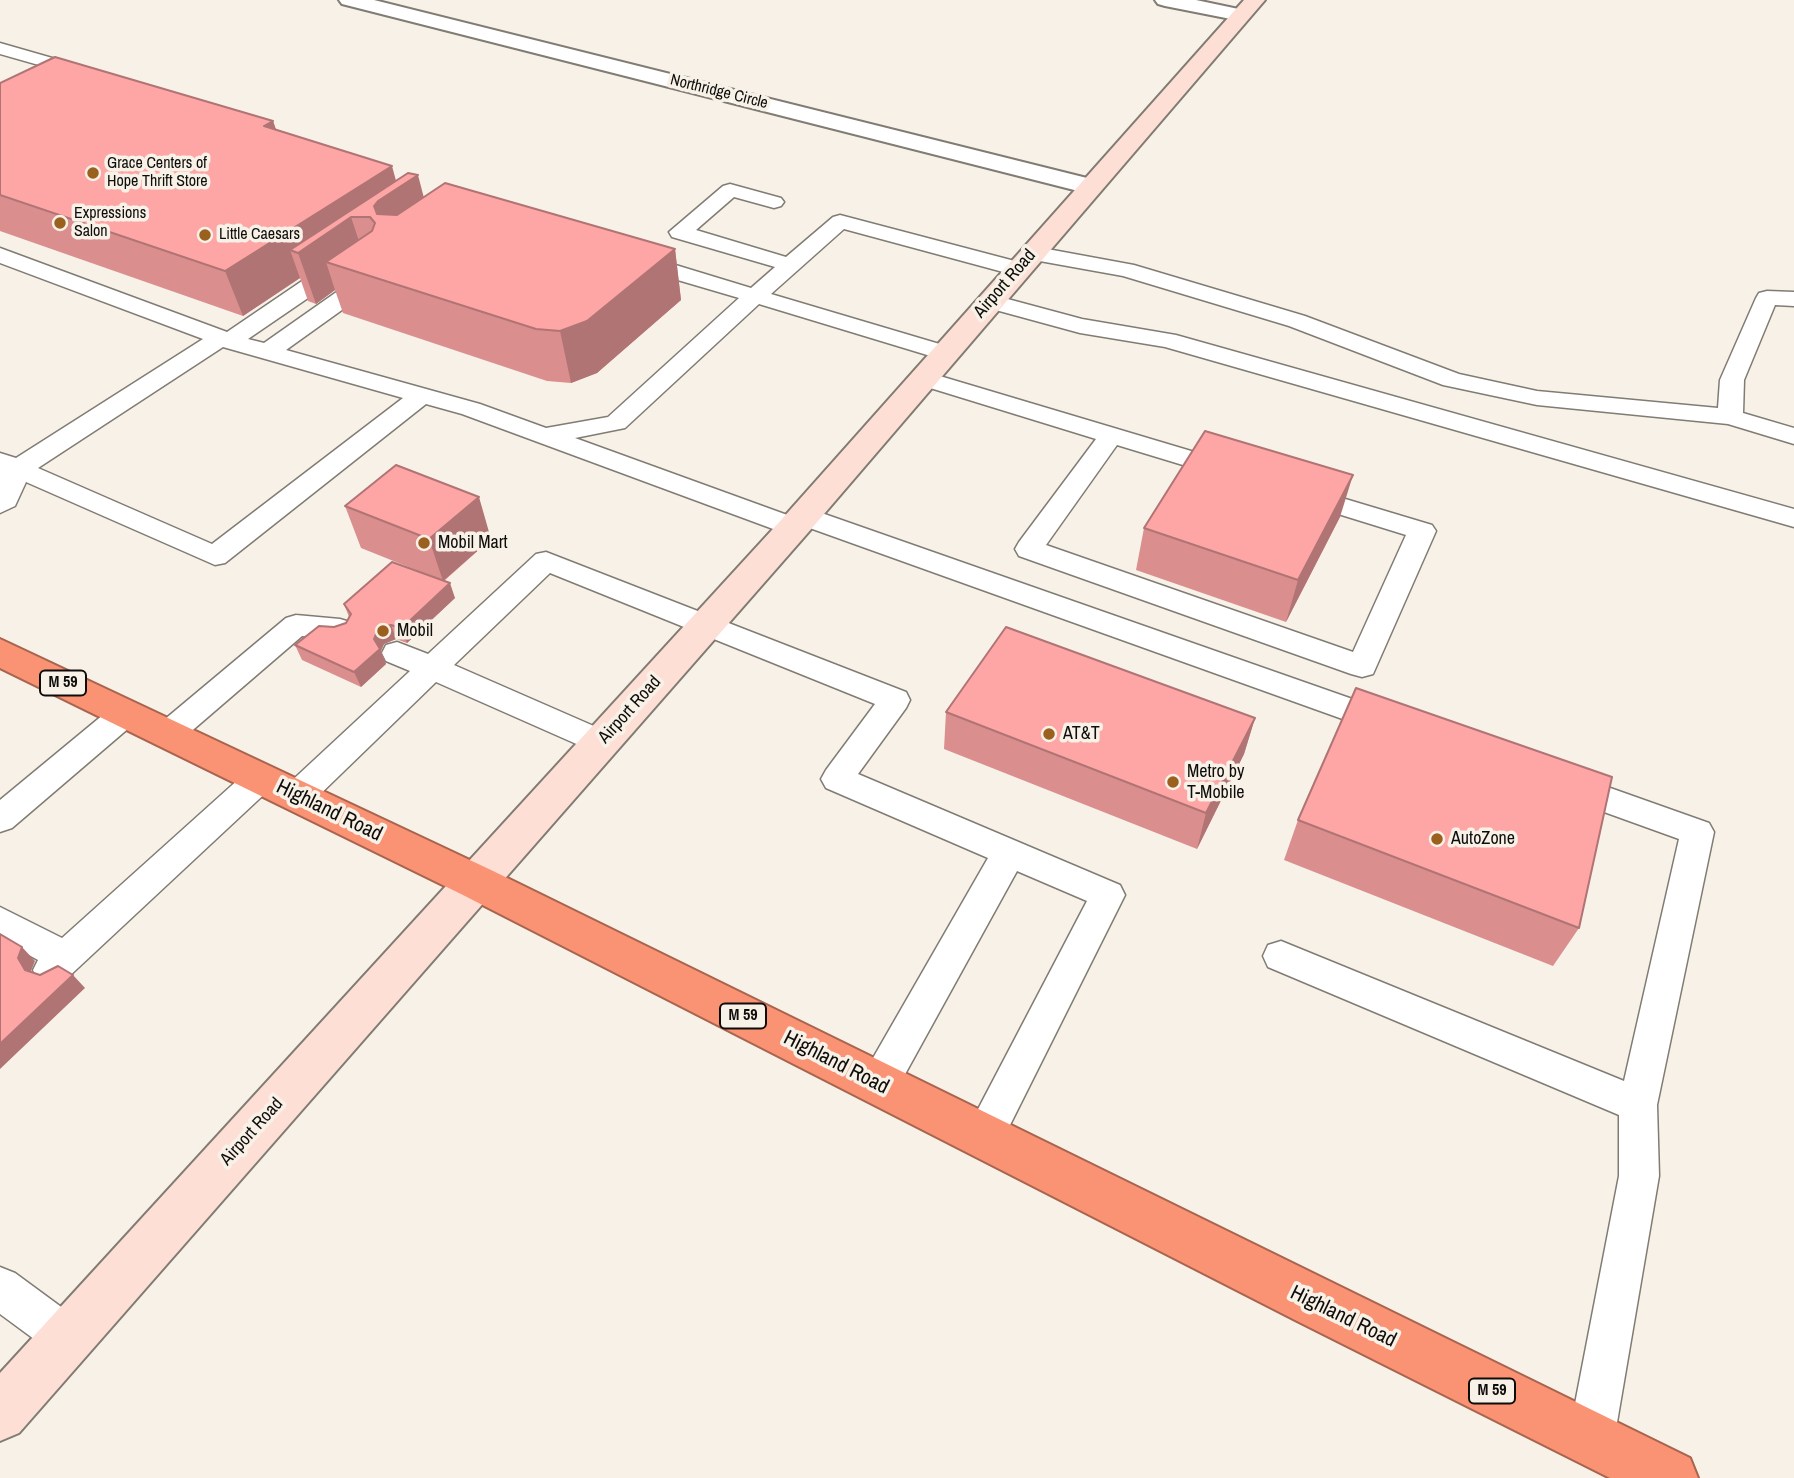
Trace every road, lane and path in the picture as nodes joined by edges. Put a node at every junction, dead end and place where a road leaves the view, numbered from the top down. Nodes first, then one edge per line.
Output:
1 (349, 0) edge
2 (1165, 0) edge
3 (1248, 7) edge
4 (0, 48) edge
5 (102, 78) edge
6 (1090, 186) junction
7 (774, 202) dead end
8 (615, 254) edge
9 (0, 255) edge
10 (352, 258) edge
11 (1024, 261) junction
12 (791, 265) junction
13 (377, 275) edge
14 (755, 296) junction
15 (1794, 299) edge
16 (989, 301) junction
17 (225, 339) junction
18 (266, 353) junction
19 (945, 353) junction
20 (923, 378) junction
21 (422, 395) junction
22 (1730, 417) junction
23 (545, 435) junction
24 (1112, 435) junction
25 (1794, 436) edge
26 (6, 468) edge
27 (1254, 479) edge
28 (1280, 487) edge
29 (0, 504) edge
30 (1794, 518) edge
31 (798, 521) junction
32 (706, 625) junction
33 (340, 629) edge
34 (0, 652) edge
35 (397, 653) dead end
36 (432, 668) junction
37 (126, 713) junction
38 (169, 733) junction
39 (1421, 734) edge
40 (601, 742) junction
41 (1539, 776) edge
42 (261, 778) junction
43 (297, 796) junction
44 (0, 819) edge
45 (1009, 853) junction
46 (477, 882) junction
47 (0, 922) edge
48 (1281, 956) dead end
49 (879, 1084) junction
50 (1639, 1105) junction
51 (984, 1136) junction
52 (0, 1289) edge
53 (68, 1338) junction
54 (0, 1414) edge
55 (1591, 1440) junction
56 (1670, 1478) edge

1 - 6 street, Northridge Circle
2 - 3 street
3 - 6 street, Airport Road
4 - 5 lane
6 - 11 street, Airport Road
7 - 12 lane
8 - 14 lane
9 - 17 lane
10 - 17 lane
11 - 12 lane
11 - 16 street, Airport Road
11 - 22 lane
12 - 14 lane
13 - 18 lane
14 - 19 lane
14 - 23 lane
15 - 22 lane
16 - 19 street, Airport Road
16 - 30 lane
17 - 18 lane
17 - 26 lane
18 - 21 lane
19 - 20 street, Airport Road
20 - 24 lane
20 - 31 street, Airport Road
21 - 23 lane
21 - 26 lane
22 - 25 lane
23 - 31 lane
24 - 27 lane
24 - 28 lane
26 - 29 lane
31 - 32 street, Airport Road
31 - 39 lane
32 - 36 lane
32 - 40 street, Airport Road
32 - 45 lane
33 - 38 lane
34 - 37 highway, Highland Road / M 59
35 - 36 lane
36 - 40 lane
36 - 43 lane
37 - 38 highway, Highland Road / M 59
37 - 44 lane
38 - 42 highway, Highland Road / M 59
40 - 46 street, Airport Road
41 - 50 lane
42 - 43 highway, Highland Road / M 59
42 - 47 lane
43 - 46 highway, Highland Road / M 59
45 - 49 lane
45 - 51 lane
46 - 49 highway, Highland Road / M 59
46 - 53 street, Airport Road
48 - 50 lane
49 - 51 highway, Highland Road / M 59
50 - 55 lane
51 - 55 highway, Highland Road / M 59
52 - 53 lane
53 - 54 street, Airport Road
55 - 56 highway, Highland Road / M 59

